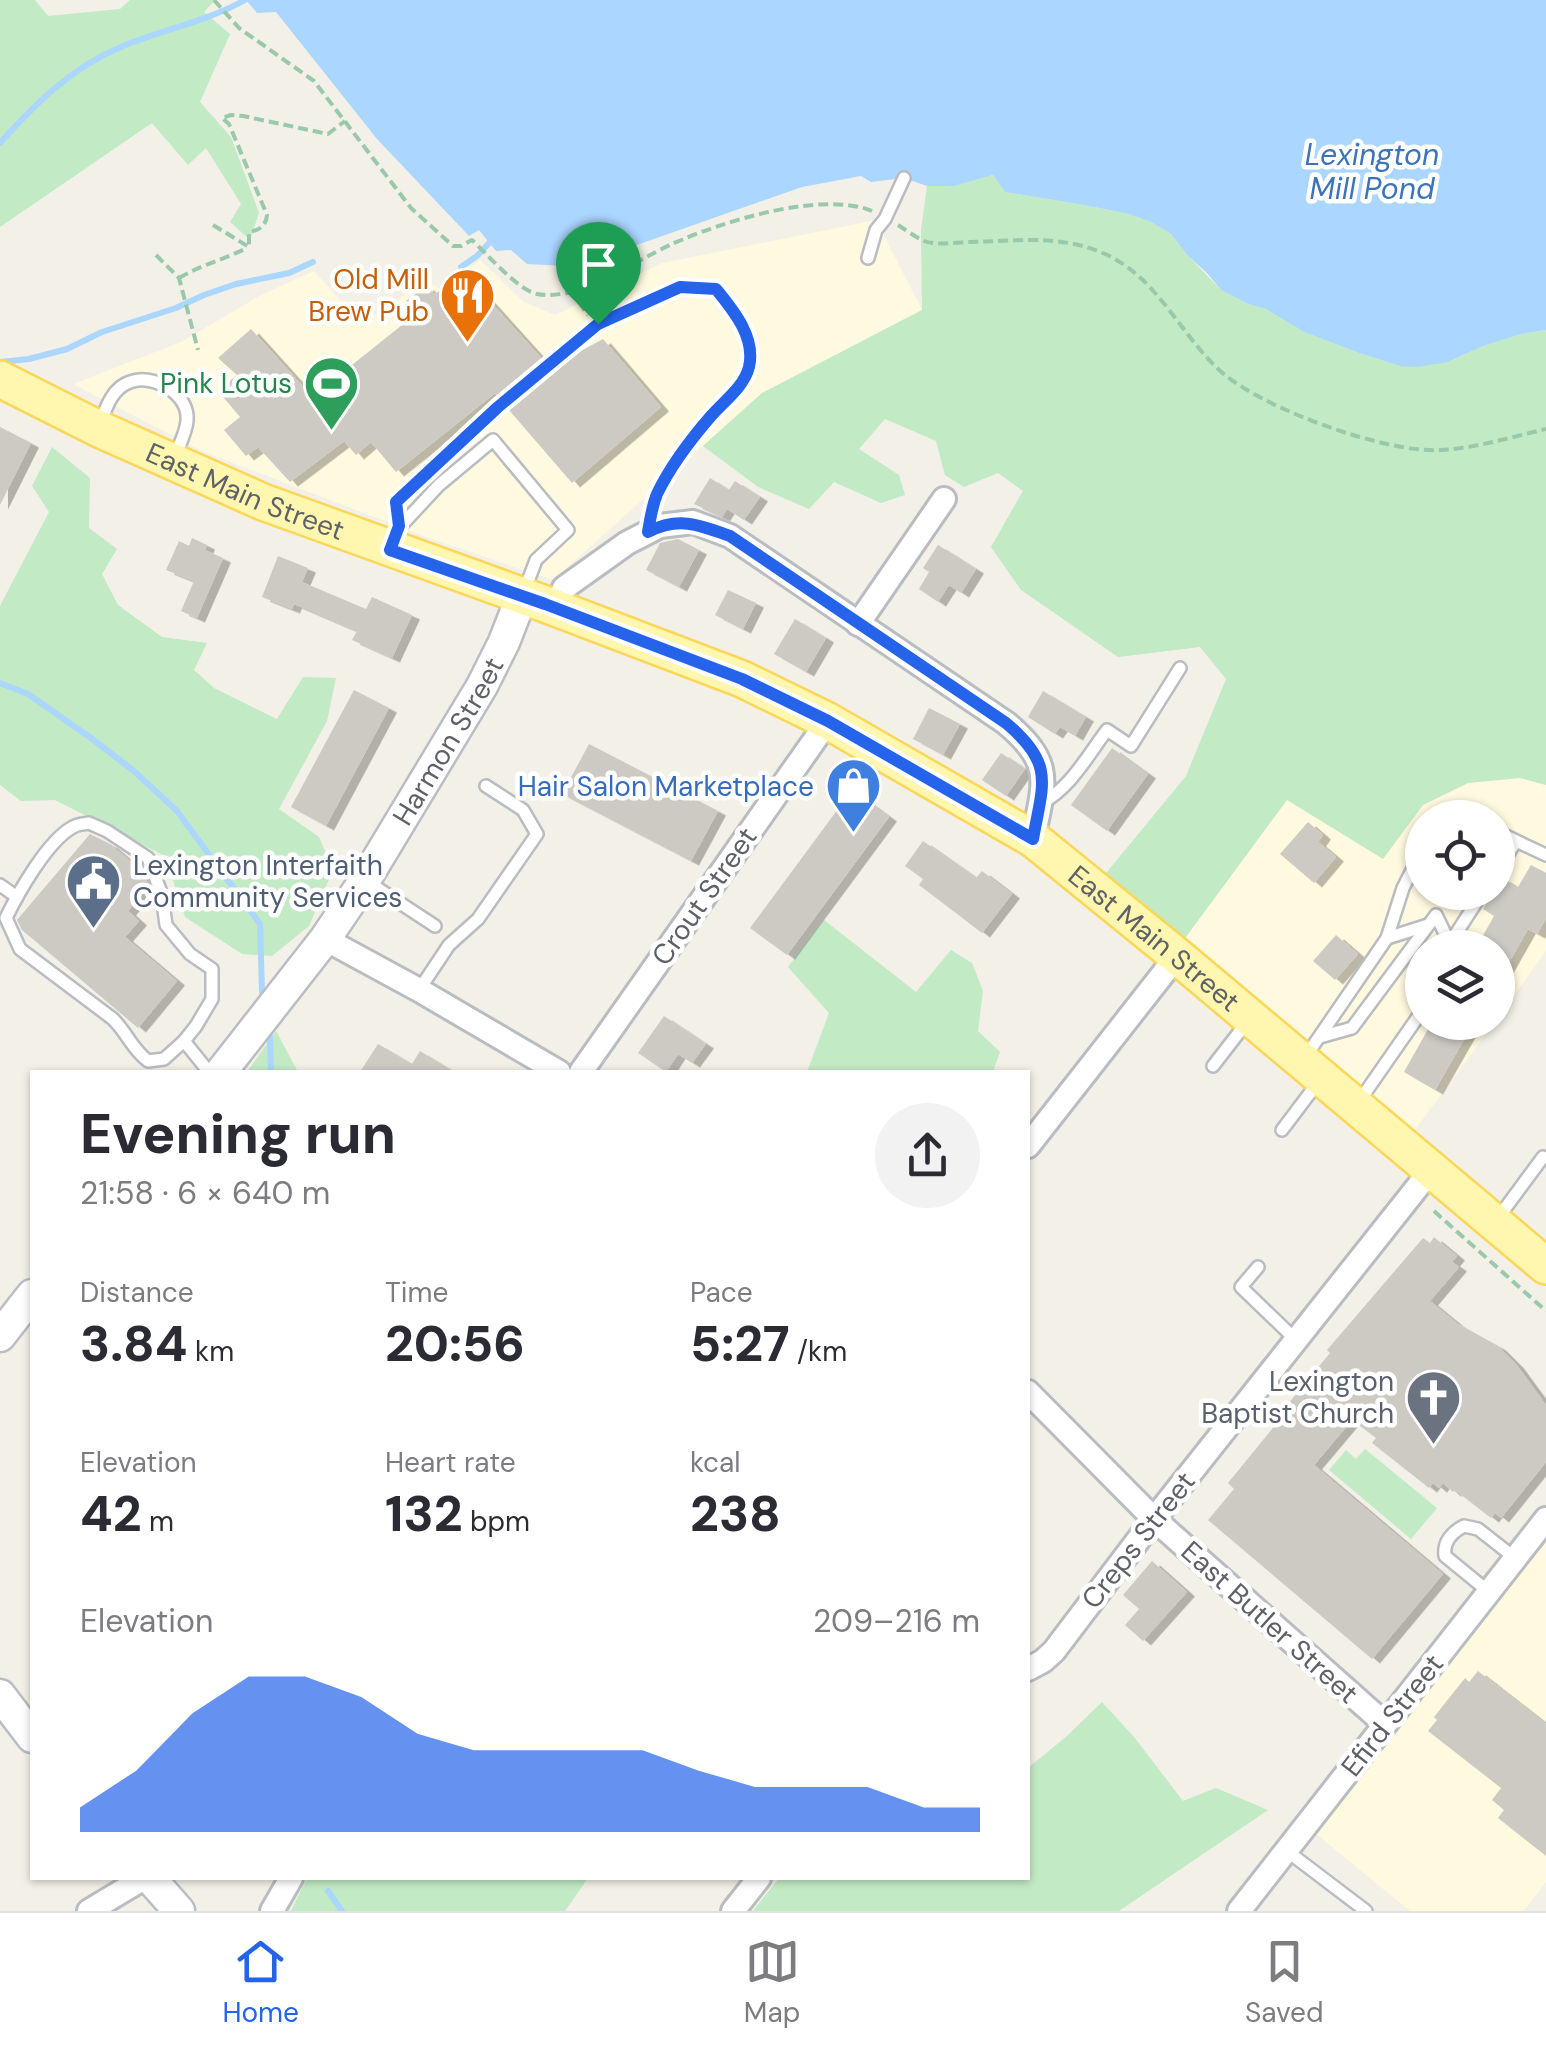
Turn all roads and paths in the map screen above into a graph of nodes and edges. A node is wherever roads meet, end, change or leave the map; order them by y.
1 (214, 0) edge
2 (345, 121) junction
3 (904, 178) dead end
4 (885, 219) junction
5 (213, 225) dead end
6 (249, 247) junction
7 (156, 254) dead end
8 (868, 258) dead end
9 (179, 278) junction
10 (570, 290) junction
11 (598, 324) junction
12 (198, 350) dead end
13 (1, 381) edge
14 (99, 429) junction
15 (1546, 430) edge
16 (172, 463) junction
17 (944, 498) dead end
18 (648, 532) junction
19 (395, 538) junction
20 (522, 596) junction
21 (556, 609) junction
22 (858, 624) junction
23 (1180, 668) dead end
24 (828, 721) junction
25 (486, 786) dead end
26 (1040, 804) junction
27 (1033, 839) junction
28 (1516, 841) edge
29 (1546, 855) edge
30 (365, 880) junction
31 (1405, 884) edge
32 (0, 885) edge
33 (17, 897) junction
34 (1432, 920) junction
35 (436, 926) dead end
36 (1440, 930) edge
37 (1386, 938) junction
38 (325, 939) junction
39 (1176, 956) junction
40 (420, 990) junction
41 (1250, 1018) junction
42 (1405, 1036) edge
43 (184, 1041) junction
44 (1315, 1059) junction
45 (1213, 1066) dead end
46 (221, 1070) edge
47 (223, 1070) edge
48 (556, 1070) edge
49 (582, 1070) edge
50 (1356, 1107) junction
51 (1282, 1130) dead end
52 (1030, 1143) edge
53 (1545, 1157) edge
54 (1429, 1187) junction
55 (1494, 1223) junction
56 (1546, 1266) edge
57 (1258, 1267) dead end
58 (30, 1298) edge
59 (1546, 1312) edge
60 (3, 1325) edge
61 (1296, 1340) junction
62 (1030, 1394) edge
63 (1546, 1518) edge
64 (1154, 1519) junction
65 (1515, 1558) junction
66 (1489, 1592) junction
67 (1030, 1668) edge
68 (0, 1695) edge
69 (1385, 1724) junction
70 (30, 1734) edge
71 (1287, 1850) junction
72 (143, 1880) edge
73 (149, 1880) edge
74 (290, 1880) edge
75 (757, 1880) edge
76 (89, 1911) edge
77 (179, 1911) edge
78 (272, 1911) edge
79 (733, 1911) edge
80 (1239, 1911) edge
81 (1366, 1911) edge

1 - 2 path
2 - 6 path
2 - 10 path
3 - 4 lane
4 - 8 lane
4 - 10 path
4 - 15 path
5 - 6 path
6 - 9 path
7 - 9 path
9 - 12 path
10 - 11 path
11 - 18 lane
11 - 19 lane
13 - 14 main road, East Main Street
14 - 16 main road, East Main Street
14 - 16 lane
16 - 19 main road, East Main Street
17 - 22 street
18 - 21 street
18 - 22 street
19 - 20 main road, East Main Street
19 - 20 lane
20 - 21 main road, East Main Street
20 - 30 street, Harmon Street
21 - 24 main road, East Main Street
22 - 26 street
23 - 26 lane
24 - 27 main road, East Main Street
24 - 49 street, Crout Street
25 - 40 lane
26 - 27 street
27 - 39 main road, East Main Street
28 - 29 lane
30 - 35 lane
30 - 38 street, Harmon Street
31 - 37 lane
32 - 33 lane
33 - 43 lane
33 - 43 lane
34 - 36 lane
34 - 37 lane
34 - 44 lane
37 - 44 lane
38 - 40 street
38 - 47 street, Harmon Street
39 - 41 main road, East Main Street
39 - 52 street
40 - 48 street
41 - 44 main road, East Main Street
41 - 45 lane
42 - 50 lane
43 - 46 lane
44 - 50 main road, East Main Street
44 - 51 lane
50 - 54 main road, East Main Street
53 - 55 lane
54 - 55 main road, East Main Street
54 - 59 path
54 - 61 street, Creps Street
55 - 56 main road, East Main Street
57 - 61 lane
58 - 60 street
61 - 64 street, Creps Street
62 - 64 street, East Butler Street
63 - 65 street, Efird Street
64 - 67 street, Creps Street
64 - 69 street, East Butler Street
65 - 66 street, Efird Street
65 - 66 lane
66 - 69 street, Efird Street
68 - 70 street
69 - 71 street, Efird Street
71 - 80 street, Efird Street
71 - 81 lane
72 - 76 street
73 - 77 street
74 - 78 street
75 - 79 street

